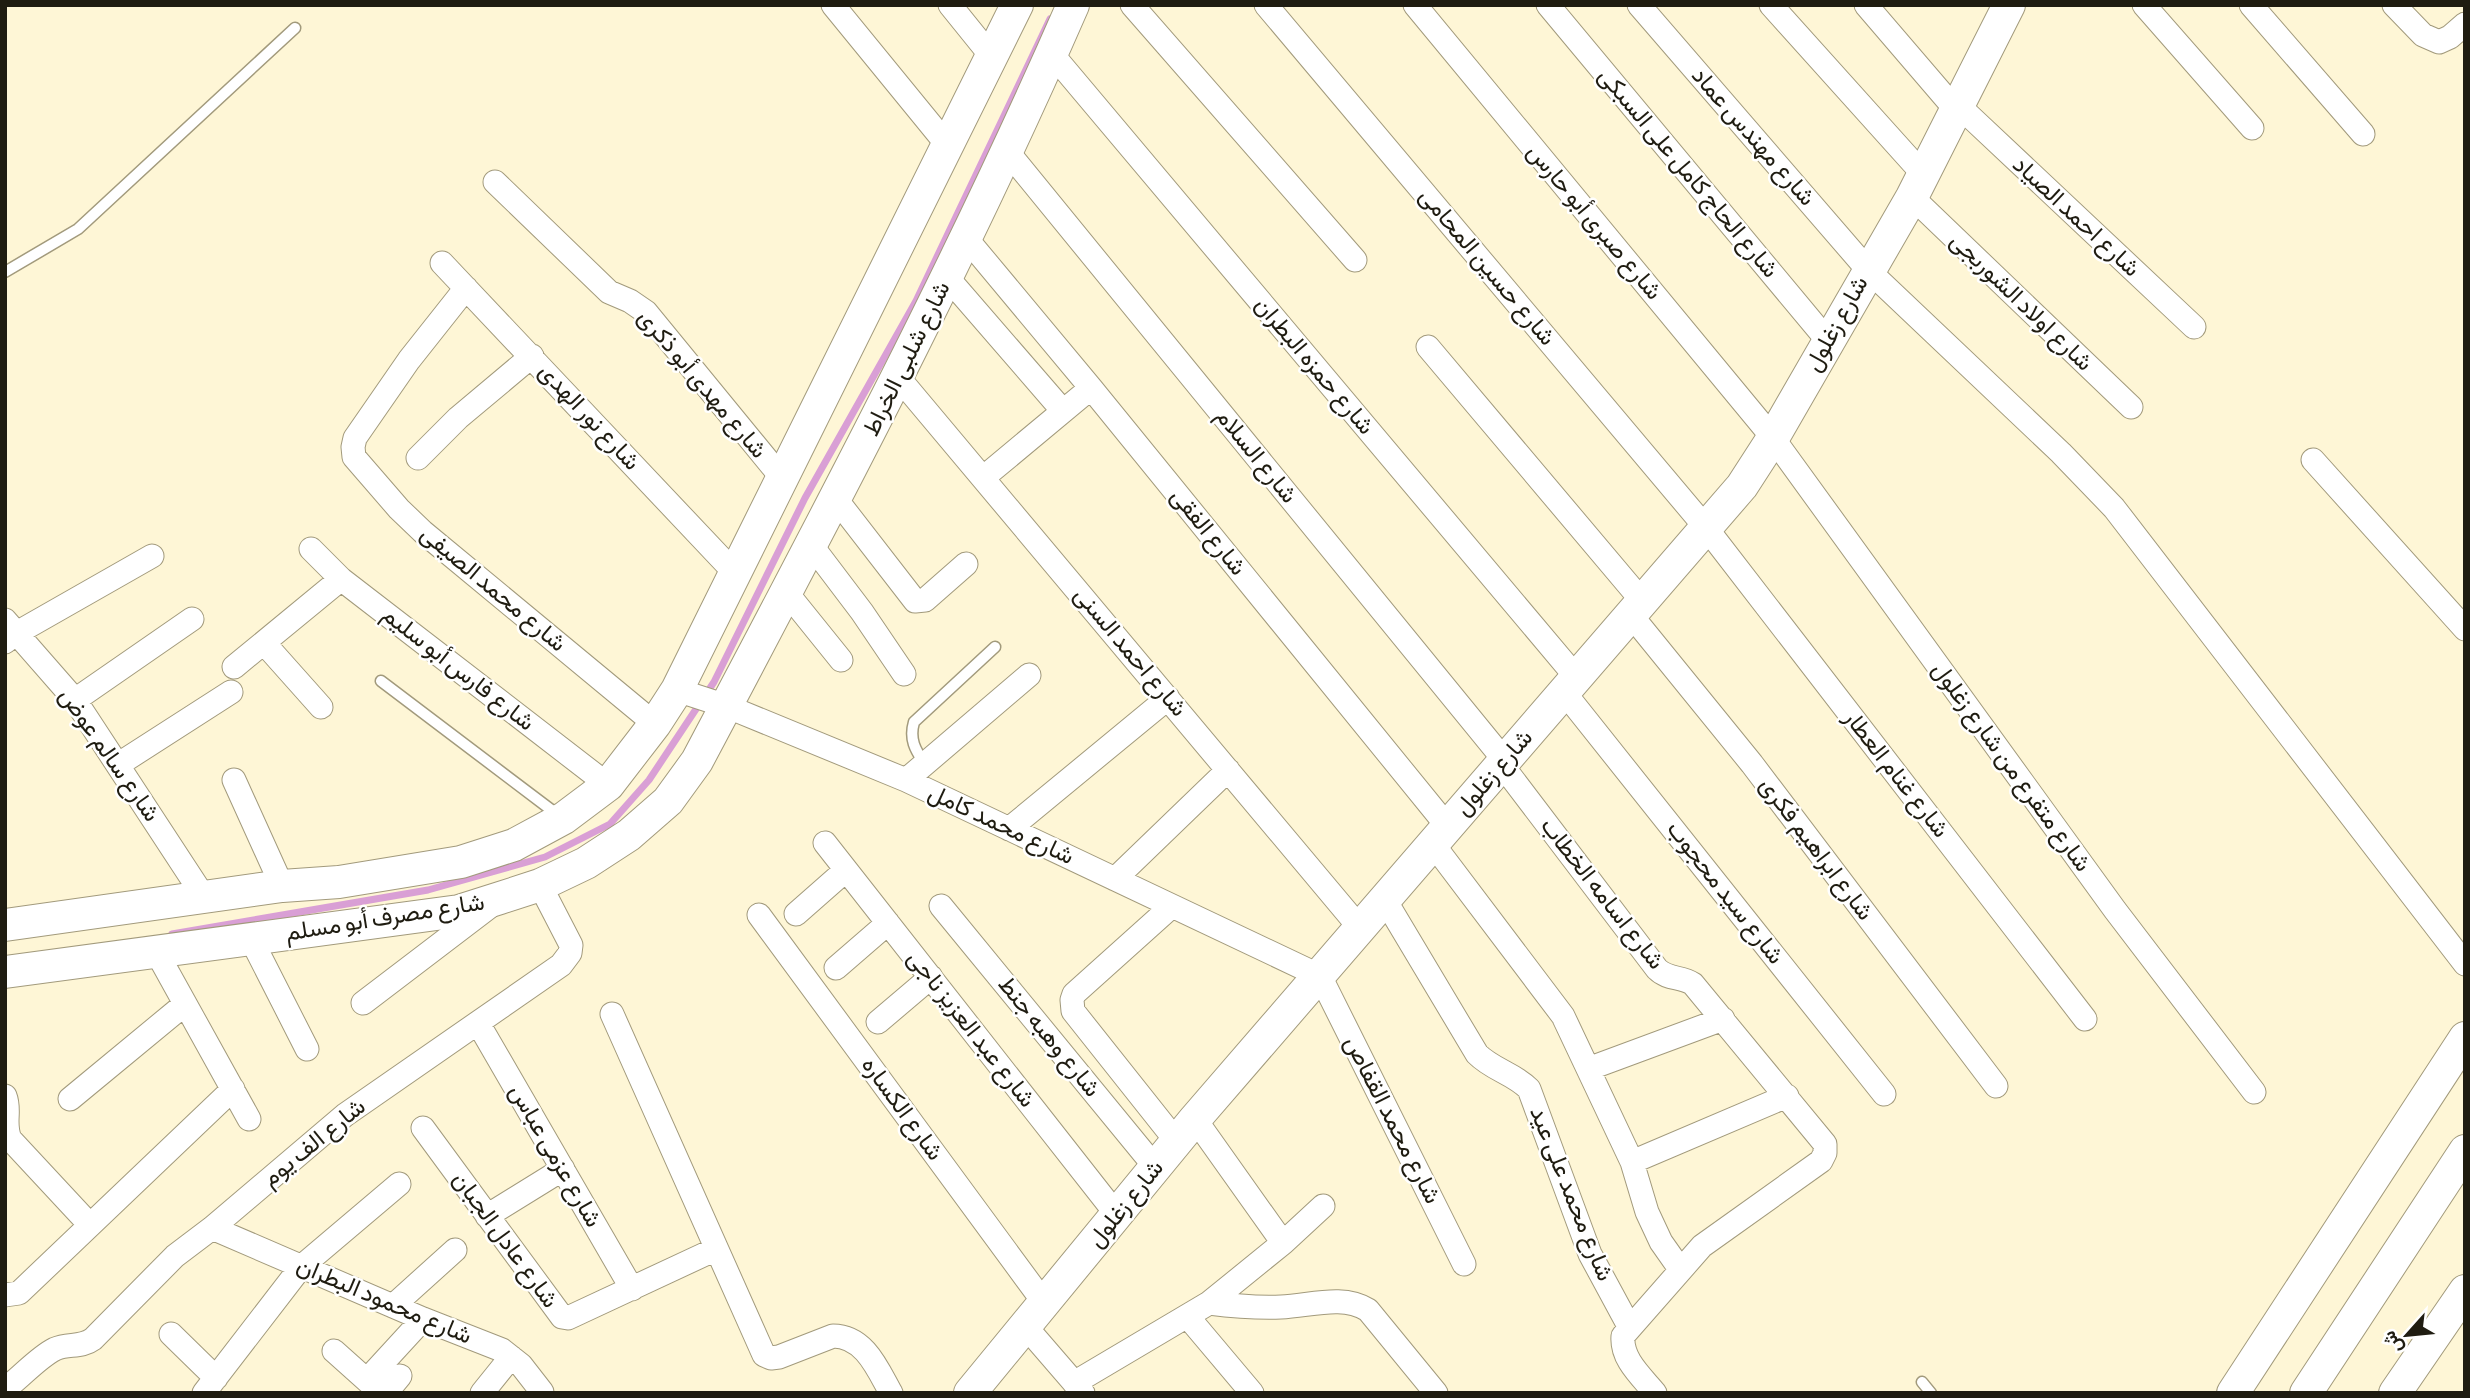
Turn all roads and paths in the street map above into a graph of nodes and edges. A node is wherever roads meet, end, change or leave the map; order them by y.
1 (833, 5) edge
2 (950, 5) edge
3 (1017, 5) edge
4 (1073, 5) edge
5 (1132, 5) edge
6 (1266, 5) edge
7 (1415, 5) edge
8 (1548, 5) edge
9 (1639, 5) edge
10 (1771, 5) edge
11 (1866, 5) edge
12 (2144, 5) edge
13 (2251, 5) edge
14 (2394, 5) edge
15 (2007, 6) edge
16 (2465, 24) edge
17 (295, 28) dead end
18 (1052, 54) junction
19 (992, 57) junction
20 (1957, 108) junction
21 (2252, 128) dead end
22 (2363, 134) dead end
23 (949, 146) junction
24 (1007, 151) junction
25 (495, 182) dead end
26 (1917, 186) junction
27 (966, 238) junction
28 (1355, 260) dead end
29 (442, 263) dead end
30 (7, 268) edge
31 (1868, 270) junction
32 (947, 277) junction
33 (466, 288) junction
34 (2194, 327) dead end
35 (1828, 341) junction
36 (1428, 347) dead end
37 (532, 356) junction
38 (898, 377) junction
39 (1091, 388) junction
40 (2131, 407) dead end
41 (1063, 411) junction
42 (1773, 438) junction
43 (418, 458) dead end
44 (2314, 460) dead end
45 (984, 477) junction
46 (782, 478) junction
47 (836, 499) junction
48 (1707, 529) junction
49 (812, 546) junction
50 (312, 549) dead end
51 (152, 556) dead end
52 (966, 564) dead end
53 (735, 573) junction
54 (341, 579) junction
55 (787, 593) junction
56 (1637, 609) junction
57 (192, 619) dead end
58 (2465, 629) edge
59 (8, 632) edge
60 (264, 643) junction
61 (995, 647) dead end
62 (841, 660) dead end
63 (234, 667) dead end
64 (904, 674) dead end
65 (1029, 675) dead end
66 (381, 681) dead end
67 (1571, 685) junction
68 (231, 692) dead end
69 (682, 692) junction
70 (1168, 698) junction
71 (75, 700) junction
72 (720, 704) junction
73 (321, 707) dead end
74 (655, 724) junction
75 (1503, 763) junction
76 (119, 764) junction
77 (925, 764) junction
78 (1228, 770) junction
79 (234, 780) dead end
80 (906, 780) junction
81 (608, 785) junction
82 (564, 818) junction
83 (1009, 829) junction
84 (1441, 836) junction
85 (825, 843) dead end
86 (846, 870) junction
87 (1115, 879) junction
88 (540, 885) junction
89 (282, 886) junction
90 (204, 897) junction
91 (500, 898) junction
92 (1385, 900) junction
93 (941, 906) dead end
94 (1172, 906) junction
95 (342, 907) junction
96 (796, 914) dead end
97 (760, 915) dead end
98 (888, 923) junction
99 (5, 925) edge
100 (1360, 929) junction
101 (251, 939) junction
102 (157, 953) junction
103 (2465, 964) edge
104 (836, 968) dead end
105 (5, 972) edge
106 (1320, 975) junction
107 (930, 977) junction
108 (185, 1003) junction
109 (363, 1003) dead end
110 (612, 1014) dead end
111 (1723, 1019) junction
112 (2085, 1019) dead end
113 (878, 1022) dead end
114 (478, 1023) junction
115 (2465, 1038) edge
116 (307, 1049) dead end
117 (1588, 1069) junction
118 (1996, 1086) dead end
119 (233, 1089) junction
120 (2254, 1092) dead end
121 (1884, 1094) dead end
122 (5, 1096) edge
123 (1787, 1096) junction
124 (70, 1100) dead end
125 (249, 1119) dead end
126 (423, 1128) dead end
127 (1186, 1130) junction
128 (2465, 1151) edge
129 (1632, 1162) junction
130 (1156, 1168) junction
131 (563, 1169) junction
132 (399, 1184) dead end
133 (1323, 1206) dead end
134 (1117, 1215) junction
135 (486, 1216) junction
136 (90, 1225) junction
137 (212, 1228) junction
138 (1283, 1243) junction
139 (716, 1249) junction
140 (455, 1250) dead end
141 (1464, 1264) dead end
142 (301, 1267) junction
143 (1680, 1269) junction
144 (632, 1289) junction
145 (2465, 1291) edge
146 (5, 1294) edge
147 (1209, 1303) junction
148 (393, 1306) junction
149 (1035, 1315) junction
150 (1188, 1317) junction
151 (423, 1319) junction
152 (1630, 1328) junction
153 (171, 1334) dead end
154 (334, 1351) dead end
155 (511, 1357) junction
156 (1922, 1382) dead end
157 (210, 1385) edge
158 (383, 1385) edge
159 (11, 1386) edge
160 (1078, 1388) edge
161 (2398, 1391) edge
162 (542, 1392) edge
163 (482, 1393) edge
164 (891, 1393) edge
165 (970, 1393) edge
166 (1252, 1393) edge
167 (1436, 1393) edge
168 (1655, 1393) edge
169 (1931, 1393) edge
170 (2233, 1393) edge
171 (2306, 1393) edge

1 - 23 street
2 - 19 street
3 - 19 street
4 - 18 street, شارع شلبى الخراط
5 - 28 street
6 - 48 street, شارع حسين المحامى
7 - 42 street, شارع صبرى أبو حارس
8 - 35 street, شارع الحاج كامل على السبكى
9 - 31 street, شارع مهندس عماد
10 - 26 street, شارع اولاد الشوربجى
11 - 20 street
12 - 21 street
13 - 22 street
14 - 16 street
15 - 20 street, شارع زغلول
17 - 30 lane
18 - 24 street, شارع شلبى الخراط
18 - 67 street, شارع حمزه البطران
19 - 23 street
20 - 26 street, شارع زغلول
20 - 34 street, شارع احمد الصياد
23 - 46 street
24 - 27 street, شارع شلبى الخراط
24 - 75 street, شارع السلام
25 - 46 street, شارع مهدى أبو ذكرى
26 - 31 street, شارع زغلول
26 - 40 street, شارع اولاد الشوربجى
27 - 32 street, شارع شلبى الخراط
27 - 39 street, شارع الفقى
29 - 33 street, شارع نور الهدى
31 - 35 street, شارع زغلول
31 - 103 street, شارع مهندس عماد
32 - 38 street, شارع شلبى الخراط
32 - 41 street
33 - 37 street, شارع نور الهدى
33 - 74 street, شارع محمد الصيفى
35 - 42 street, شارع زغلول
36 - 56 street, شارع ابراهيم فكرى
37 - 43 street
37 - 53 street, شارع نور الهدى
38 - 45 street, شارع احمد السنى
38 - 47 street, شارع شلبى الخراط
39 - 41 street
39 - 84 street, شارع الفقى
41 - 45 street
42 - 48 street, شارع زغلول
42 - 120 street, شارع متفرع من شارع زغلول
44 - 58 street
45 - 70 street, شارع احمد السنى
46 - 53 street
47 - 49 street, شارع شلبى الخراط
47 - 52 street
48 - 56 street, شارع زغلول
48 - 112 street, شارع غنام العطار
49 - 55 street, شارع شلبى الخراط
49 - 64 street
50 - 54 street, شارع فارس أبو سليم
51 - 59 street
53 - 69 street
54 - 60 street
54 - 81 street, شارع فارس أبو سليم
55 - 62 street
55 - 72 street, شارع شلبى الخراط
56 - 67 street, شارع زغلول
56 - 118 street, شارع ابراهيم فكرى
57 - 71 street
59 - 71 street, شارع سالم عوض
60 - 63 street
60 - 73 street
61 - 77 lane
65 - 77 street
66 - 82 lane
67 - 75 street, شارع زغلول
67 - 121 street, شارع سيد محجوب
68 - 76 street
69 - 72 street, شارع محمد كامل
69 - 74 street, شارع مصرف أبو مسلم
70 - 78 street, شارع احمد السنى
70 - 83 street
71 - 76 street, شارع سالم عوض
72 - 80 street, شارع محمد كامل
72 - 88 street, شارع مصرف أبو مسلم
74 - 81 street, شارع مصرف أبو مسلم
75 - 84 street, شارع زغلول
75 - 111 street, شارع اسامه الخطاب
76 - 90 street, شارع سالم عوض
77 - 80 street
78 - 87 street
78 - 100 street, شارع احمد السنى
79 - 89 street
80 - 83 street, شارع محمد كامل
81 - 82 street, شارع مصرف أبو مسلم
82 - 95 street, شارع مصرف أبو مسلم
83 - 87 street, شارع محمد كامل
84 - 92 street, شارع زغلول
84 - 117 street, شارع الفقى
85 - 86 street, شارع عبد العزيز ناجى
86 - 96 street
86 - 98 street, شارع عبد العزيز ناجى
87 - 94 street, شارع محمد كامل
88 - 91 street, شارع مصرف أبو مسلم
88 - 114 street, شارع الف يوم
89 - 90 street, شارع مصرف أبو مسلم
89 - 95 street, شارع مصرف أبو مسلم
90 - 99 street, شارع مصرف أبو مسلم
91 - 95 street, شارع مصرف أبو مسلم
91 - 109 street
92 - 100 street, شارع زغلول
92 - 152 street, شارع محمد على عيد
93 - 130 street, شارع وهبه جنط
94 - 106 street, شارع محمد كامل
94 - 127 street
95 - 101 street, شارع مصرف أبو مسلم
97 - 149 street, شارع الكساره
98 - 104 street
98 - 107 street, شارع عبد العزيز ناجى
100 - 106 street, شارع زغلول
101 - 102 street, شارع مصرف أبو مسلم
101 - 116 street
102 - 105 street, شارع مصرف أبو مسلم
102 - 108 street
106 - 127 street, شارع زغلول
106 - 141 street, شارع محمد القفاص
107 - 113 street
107 - 134 street, شارع عبد العزيز ناجى
108 - 119 street
108 - 124 street
110 - 139 street
111 - 117 street
111 - 123 street, شارع اسامه الخطاب
114 - 131 street, شارع عزمى عباس
114 - 137 street, شارع الف يوم
115 - 170 street
117 - 129 street, شارع الفقى
119 - 125 street
119 - 136 street
122 - 136 street
123 - 129 street
123 - 143 street, شارع اسامه الخطاب
126 - 135 street, شارع عادل الجبان
127 - 130 street, شارع زغلول
127 - 138 street
128 - 171 street
129 - 143 street, شارع الفقى
130 - 134 street, شارع زغلول
131 - 135 street
131 - 144 street, شارع عزمى عباس
132 - 142 street
133 - 138 street
134 - 149 street, شارع زغلول
135 - 144 street, شارع عادل الجبان
136 - 146 street
137 - 142 street, شارع محمود البطران
137 - 159 street, شارع الف يوم
138 - 147 street
139 - 144 street, شارع عادل الجبان
139 - 164 street
140 - 148 street
142 - 148 street, شارع محمود البطران
142 - 157 street
143 - 152 street
145 - 161 street
147 - 150 street
147 - 167 street
148 - 151 street, شارع محمود البطران
149 - 160 street, شارع الكساره
149 - 165 street, شارع زغلول
150 - 160 street
150 - 166 street
151 - 155 street, شارع محمود البطران
151 - 158 street
152 - 168 street
153 - 157 street
154 - 158 street
155 - 162 street, شارع محمود البطران
155 - 163 street
156 - 169 lane

